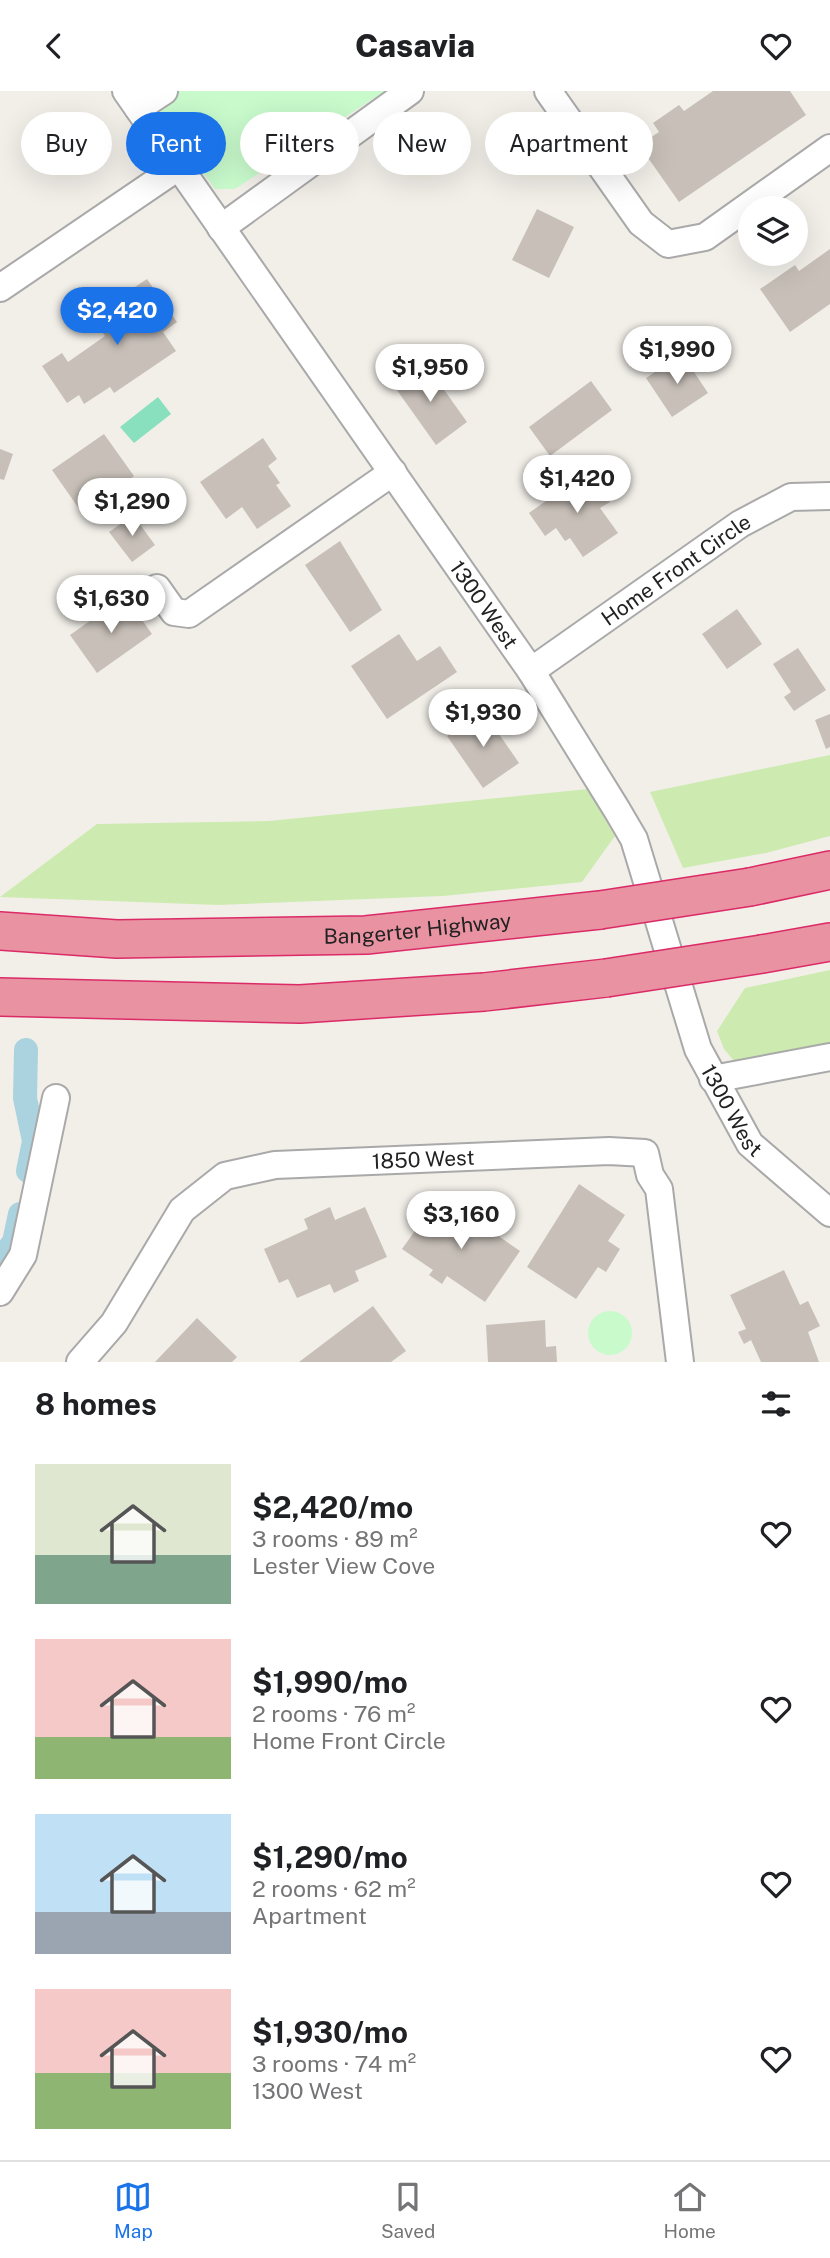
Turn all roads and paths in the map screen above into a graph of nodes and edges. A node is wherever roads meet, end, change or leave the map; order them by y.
1 (164, 91) edge
2 (410, 91) edge
3 (548, 91) edge
4 (132, 100) edge
5 (830, 148) edge
6 (166, 175) edge
7 (184, 175) edge
8 (221, 228) junction
9 (0, 288) edge
10 (393, 472) junction
11 (830, 496) edge
12 (157, 588) dead end
13 (531, 671) junction
14 (830, 870) edge
15 (0, 931) edge
16 (830, 942) edge
17 (0, 997) edge
18 (830, 1057) edge
19 (713, 1079) junction
20 (56, 1098) dead end
21 (830, 1213) edge
22 (0, 1292) edge
23 (80, 1362) edge
24 (680, 1362) edge

1 - 4 street
2 - 8 street
3 - 5 street
6 - 9 street
7 - 8 street, 1300 West
8 - 10 street, 1300 West
10 - 12 street
10 - 13 street, 1300 West
11 - 13 street, Home Front Circle
13 - 19 street, 1300 West
14 - 15 highway, Bangerter Highway, bridge
16 - 17 highway, bridge
18 - 19 street
19 - 21 street, 1300 West
20 - 22 street
23 - 24 street, 1850 West

